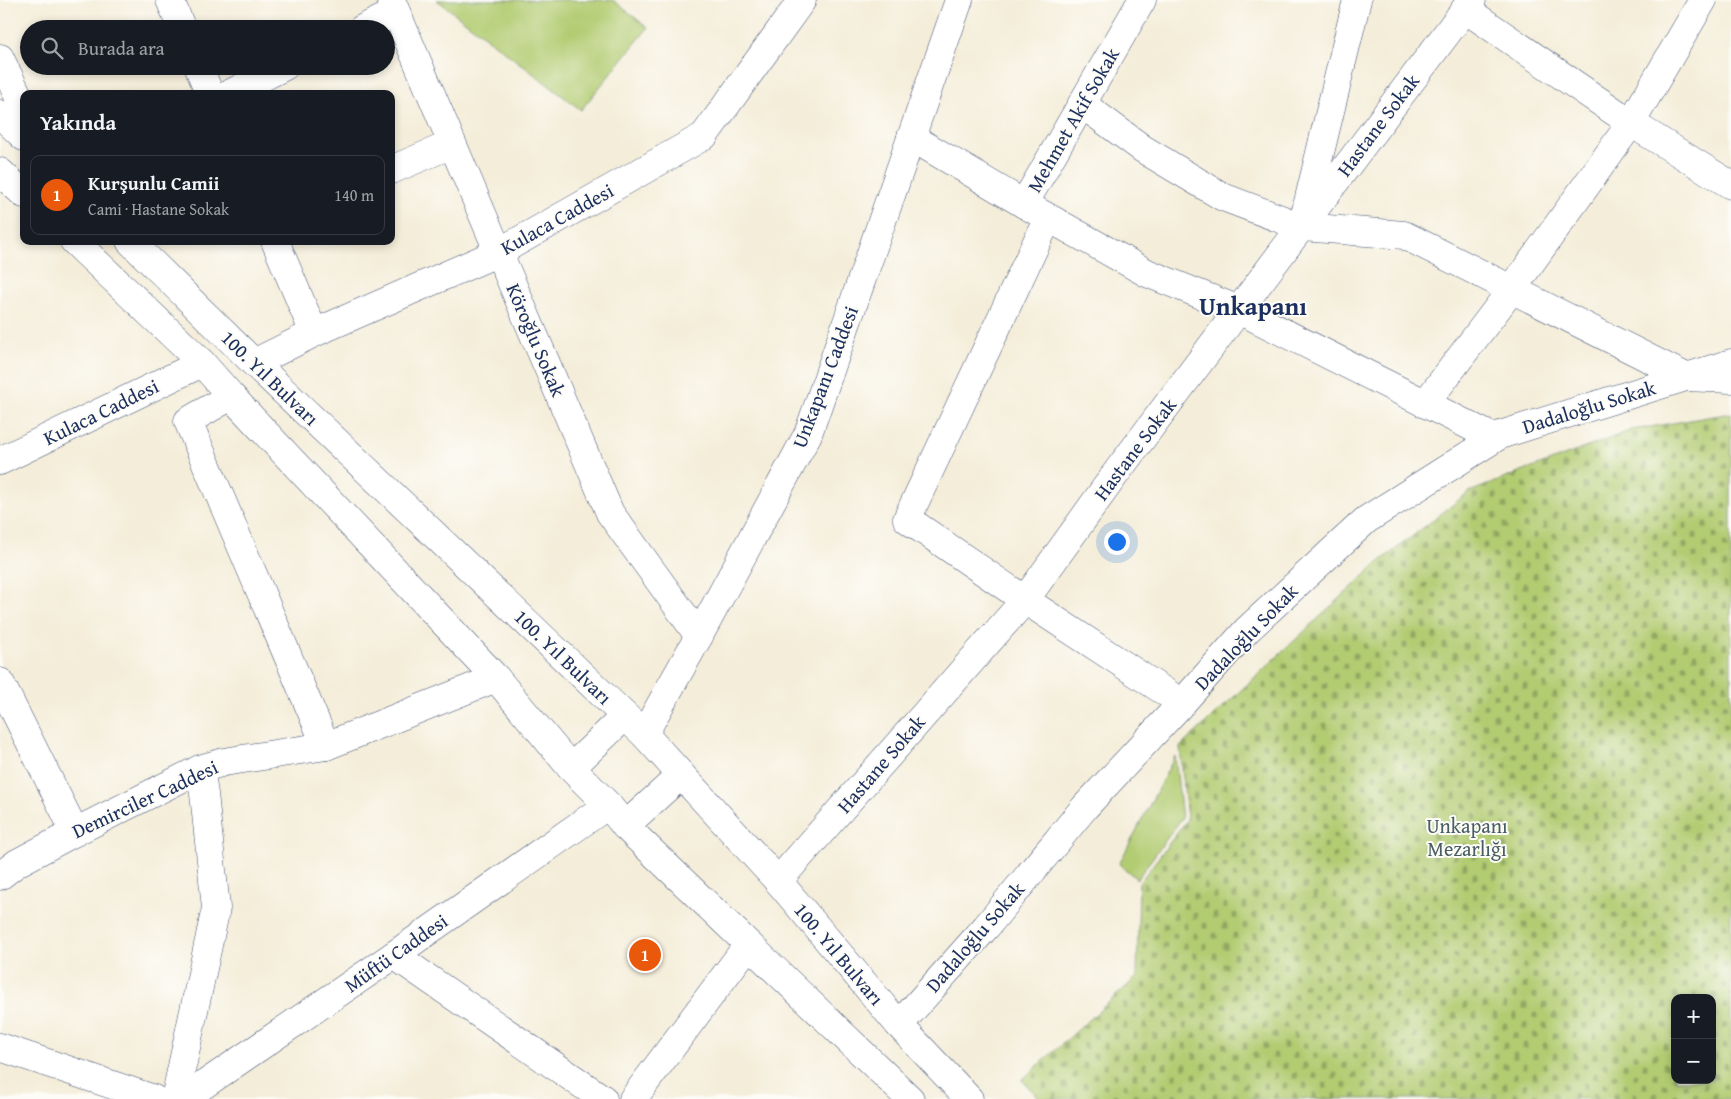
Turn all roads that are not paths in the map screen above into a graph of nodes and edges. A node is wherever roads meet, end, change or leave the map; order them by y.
1 (170, 0) edge
2 (802, 0) edge
3 (959, 0) edge
4 (1142, 0) edge
5 (1357, 0) edge
6 (1703, 0) edge
7 (1469, 4) edge
8 (394, 6) edge
9 (178, 20) edge
10 (375, 20) edge
11 (0, 58) edge
12 (202, 75) edge
13 (267, 75) edge
14 (208, 90) edge
15 (237, 90) edge
16 (20, 100) edge
17 (1082, 104) junction
18 (0, 114) edge
19 (1631, 123) junction
20 (20, 133) edge
21 (911, 137) junction
22 (452, 144) junction
23 (395, 168) edge
24 (1731, 185) edge
25 (1024, 204) junction
26 (1048, 218) junction
27 (1302, 226) junction
28 (78, 245) edge
29 (134, 245) edge
30 (276, 245) edge
31 (499, 252) junction
32 (1512, 289) junction
33 (1239, 310) junction
34 (314, 334) junction
35 (202, 363) junction
36 (254, 363) junction
37 (1731, 364) edge
38 (1686, 377) junction
39 (1731, 378) edge
40 (231, 396) junction
41 (1425, 404) junction
42 (1494, 438) junction
43 (0, 461) edge
44 (1025, 600) junction
45 (699, 636) junction
46 (496, 678) junction
47 (0, 682) edge
48 (1182, 703) junction
49 (635, 725) junction
50 (326, 746) junction
51 (571, 768) junction
52 (200, 769) junction
53 (681, 775) junction
54 (608, 805) junction
55 (625, 826) junction
56 (75, 832) junction
57 (0, 876) edge
58 (778, 881) junction
59 (748, 945) junction
60 (394, 955) junction
61 (899, 1025) junction
62 (0, 1047) edge
63 (154, 1099) edge
64 (174, 1099) edge
65 (183, 1099) edge
66 (603, 1099) edge
67 (633, 1099) edge
68 (910, 1099) edge
69 (969, 1099) edge

1 - 9 street
2 - 31 street, Kulaca Caddesi
3 - 21 street, Unkapanı Caddesi
4 - 17 street, Mehmet Akif Sokak
5 - 27 street
6 - 19 street
7 - 19 street
7 - 27 street, Hastane Sokak
8 - 10 street
8 - 22 street, Köroğlu Sokak
11 - 16 street
12 - 14 street
13 - 15 street
17 - 25 street, Mehmet Akif Sokak
17 - 27 street
18 - 20 street
19 - 24 street
19 - 32 street
21 - 25 street, Mehmet Akif Sokak
21 - 45 street, Unkapanı Caddesi
22 - 23 street
22 - 31 street, Köroğlu Sokak
25 - 26 street
26 - 33 street
26 - 44 street
27 - 32 street
27 - 33 street, Hastane Sokak
28 - 35 street, 100. Yıl Bulvarı
29 - 36 street, 100. Yıl Bulvarı
30 - 34 street
31 - 34 street, Kulaca Caddesi
31 - 45 street, Köroğlu Sokak
32 - 38 street
32 - 41 street
33 - 41 street
33 - 44 street, Hastane Sokak
34 - 36 street, Kulaca Caddesi
35 - 40 street, 100. Yıl Bulvarı
35 - 43 street, Kulaca Caddesi
36 - 49 street, 100. Yıl Bulvarı
37 - 38 street, Dadaloğlu Sokak
38 - 39 street
38 - 42 street, Dadaloğlu Sokak
40 - 46 street, 100. Yıl Bulvarı
40 - 50 street
41 - 42 street
42 - 48 street, Dadaloğlu Sokak
44 - 48 street
44 - 58 street, Hastane Sokak
45 - 49 street, Unkapanı Caddesi
46 - 50 street, Demirciler Caddesi
46 - 51 street, 100. Yıl Bulvarı
47 - 56 street
48 - 61 street, Dadaloğlu Sokak
49 - 51 street, Unkapanı Caddesi
49 - 53 street, 100. Yıl Bulvarı
50 - 52 street, Demirciler Caddesi
51 - 54 street, 100. Yıl Bulvarı
52 - 56 street, Demirciler Caddesi
52 - 64 street
53 - 55 street
53 - 58 street, 100. Yıl Bulvarı
54 - 55 street, 100. Yıl Bulvarı
54 - 60 street, Müftü Caddesi
55 - 59 street, 100. Yıl Bulvarı
56 - 57 street, Demirciler Caddesi
58 - 61 street, 100. Yıl Bulvarı
59 - 67 street
59 - 68 street, 100. Yıl Bulvarı
60 - 65 street, Müftü Caddesi
60 - 66 street
61 - 69 street, 100. Yıl Bulvarı
62 - 63 street

